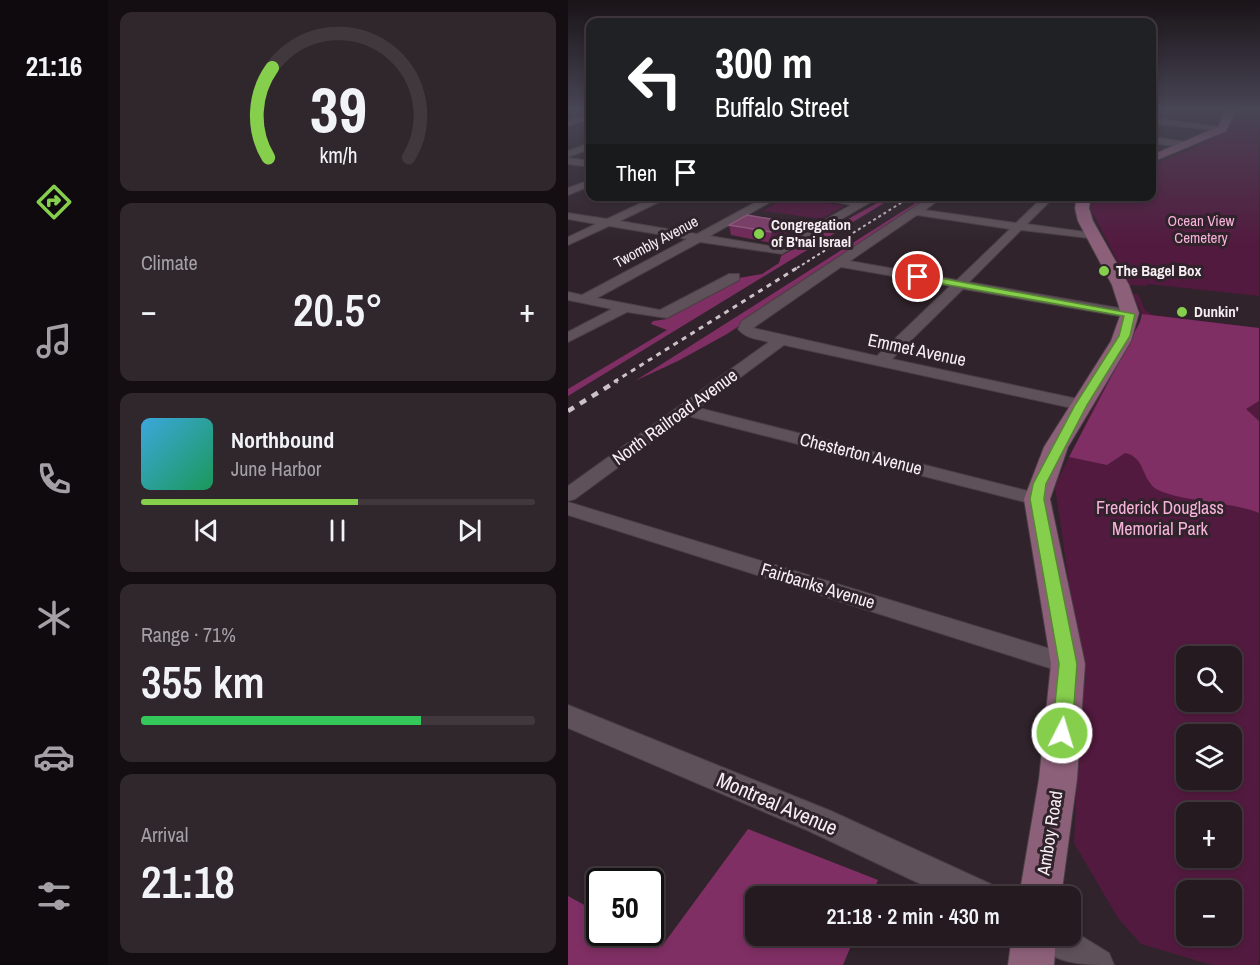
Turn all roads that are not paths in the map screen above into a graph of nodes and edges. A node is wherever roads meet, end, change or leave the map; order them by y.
1 (568, 161) edge
2 (586, 163) edge
3 (586, 185) edge
4 (568, 192) edge
5 (655, 201) edge
6 (767, 201) edge
7 (843, 201) edge
8 (867, 201) edge
9 (932, 201) edge
10 (1045, 201) edge
11 (1084, 201) edge
12 (862, 204) junction
13 (916, 212) junction
14 (568, 216) edge
15 (608, 223) junction
16 (1018, 227) junction
17 (1093, 237) junction
18 (698, 238) junction
19 (568, 241) edge
20 (839, 263) junction
21 (734, 277) dead end
22 (960, 284) junction
23 (568, 296) edge
24 (584, 299) junction
25 (624, 308) junction
26 (1130, 314) junction
27 (568, 338) edge
28 (782, 340) junction
29 (880, 362) junction
30 (1081, 405) junction
31 (686, 410) junction
32 (568, 495) edge
33 (1037, 499) junction
34 (568, 508) edge
35 (1068, 664) junction
36 (568, 716) edge
37 (959, 886) edge
38 (1042, 886) edge
39 (1033, 946) edge
40 (1067, 946) edge
41 (1031, 965) edge
42 (1097, 965) edge

1 - 2 street
3 - 4 street
5 - 15 street
6 - 18 street, Twombly Avenue
7 - 12 street
8 - 12 street
9 - 13 street
10 - 16 street
11 - 17 main road
12 - 18 street
13 - 16 street
13 - 20 street
14 - 15 street
15 - 18 street
15 - 19 street
16 - 17 street
16 - 22 street
17 - 26 main road
18 - 24 street, Twombly Avenue
20 - 22 street
20 - 28 street, Emmet Avenue
21 - 25 street
22 - 26 street
22 - 29 street
23 - 24 street
24 - 25 street
25 - 27 street
26 - 30 main road, Amboy Road
28 - 29 street, Emmet Avenue
28 - 31 street, North Railroad Avenue
29 - 30 street, Emmet Avenue
30 - 33 main road, Amboy Road
31 - 32 street, North Railroad Avenue
31 - 33 street, Chesterton Avenue
33 - 35 main road, Amboy Road
34 - 35 street, Fairbanks Avenue
35 - 38 main road, Amboy Road
36 - 37 street, Montreal Avenue
39 - 41 main road
40 - 42 street

